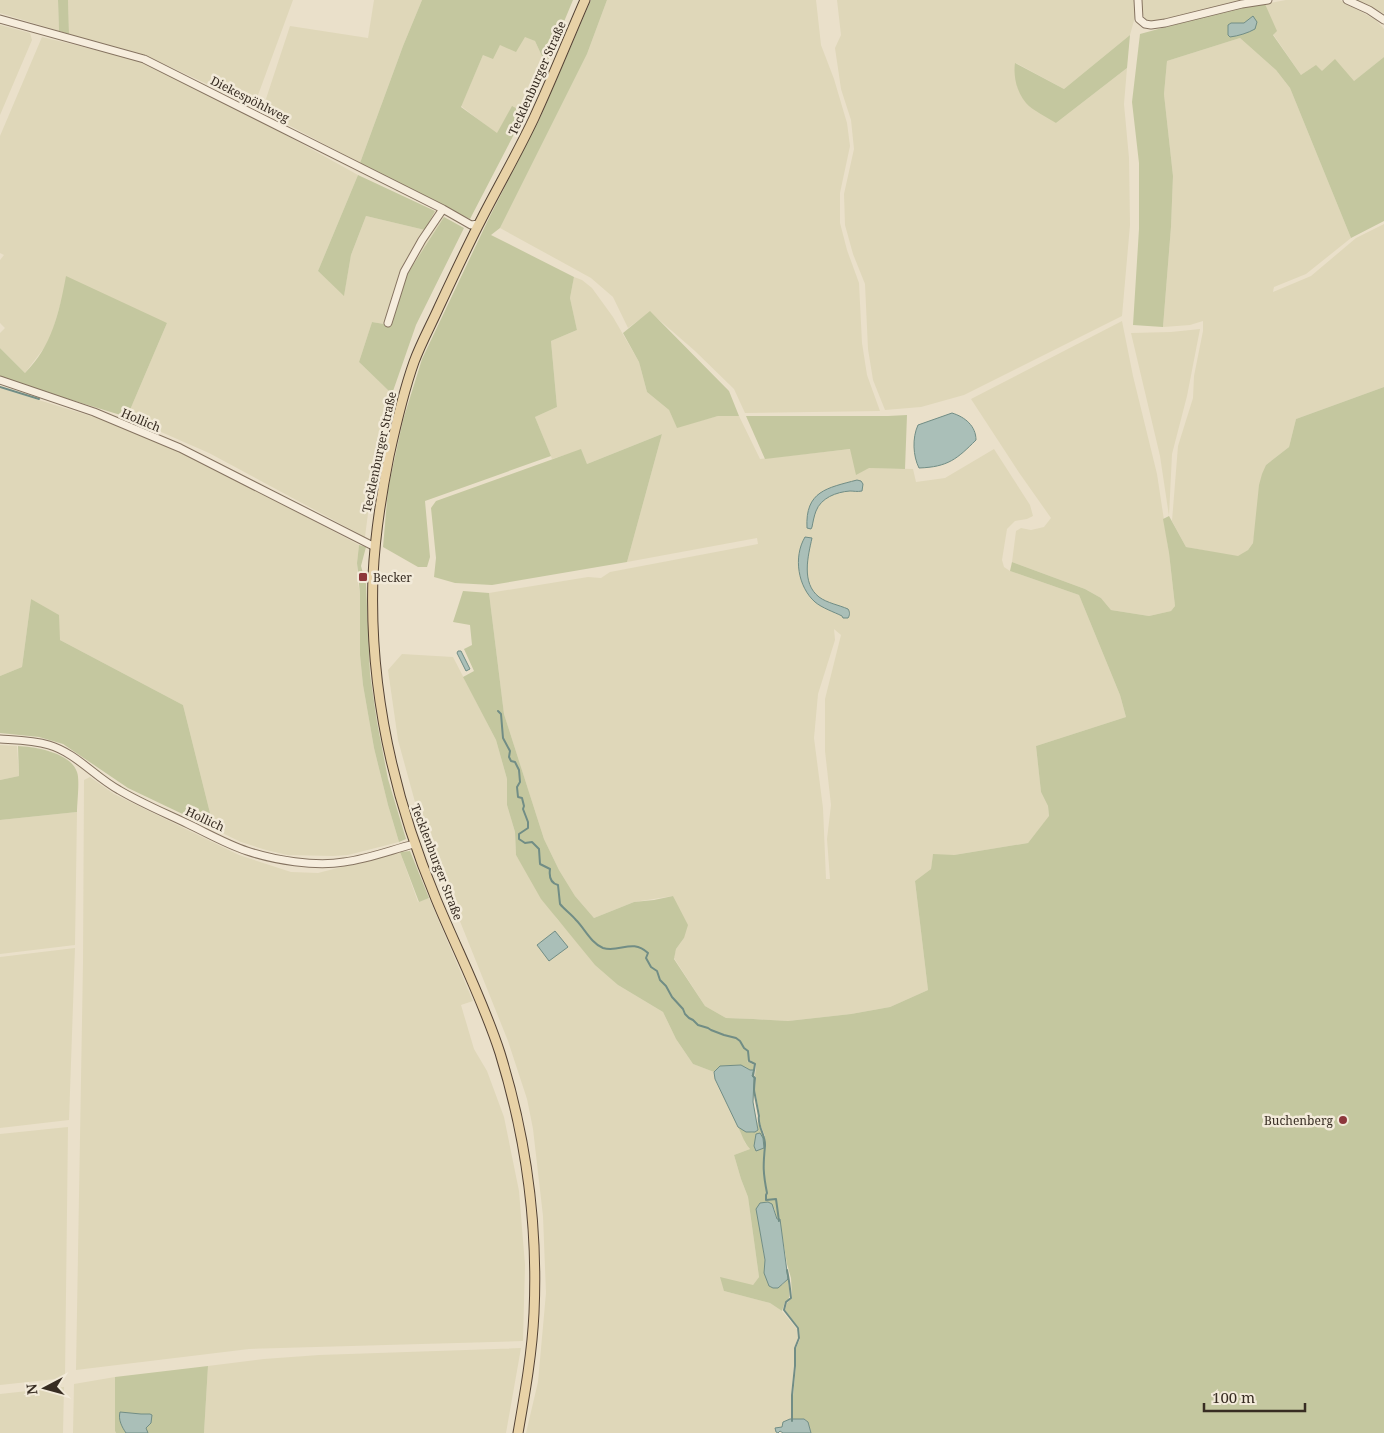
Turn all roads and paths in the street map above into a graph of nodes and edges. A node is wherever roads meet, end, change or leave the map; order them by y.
1 (585, 0) edge
2 (1138, 0) edge
3 (1268, 0) edge
4 (1347, 0) edge
5 (0, 19) edge
6 (1384, 20) edge
7 (443, 209) junction
8 (479, 224) junction
9 (388, 323) dead end
10 (0, 380) edge
11 (375, 547) junction
12 (0, 739) edge
13 (414, 844) junction
14 (518, 1433) edge

1 - 8 main road, Tecklenburger Straße
2 - 3 street
4 - 6 street
5 - 7 street, Diekespöhlweg
7 - 8 street, Diekespöhlweg
7 - 9 street
8 - 11 main road, Tecklenburger Straße
10 - 11 street, Hollich
11 - 13 main road, Tecklenburger Straße
12 - 13 street, Hollich
13 - 14 main road, Tecklenburger Straße

